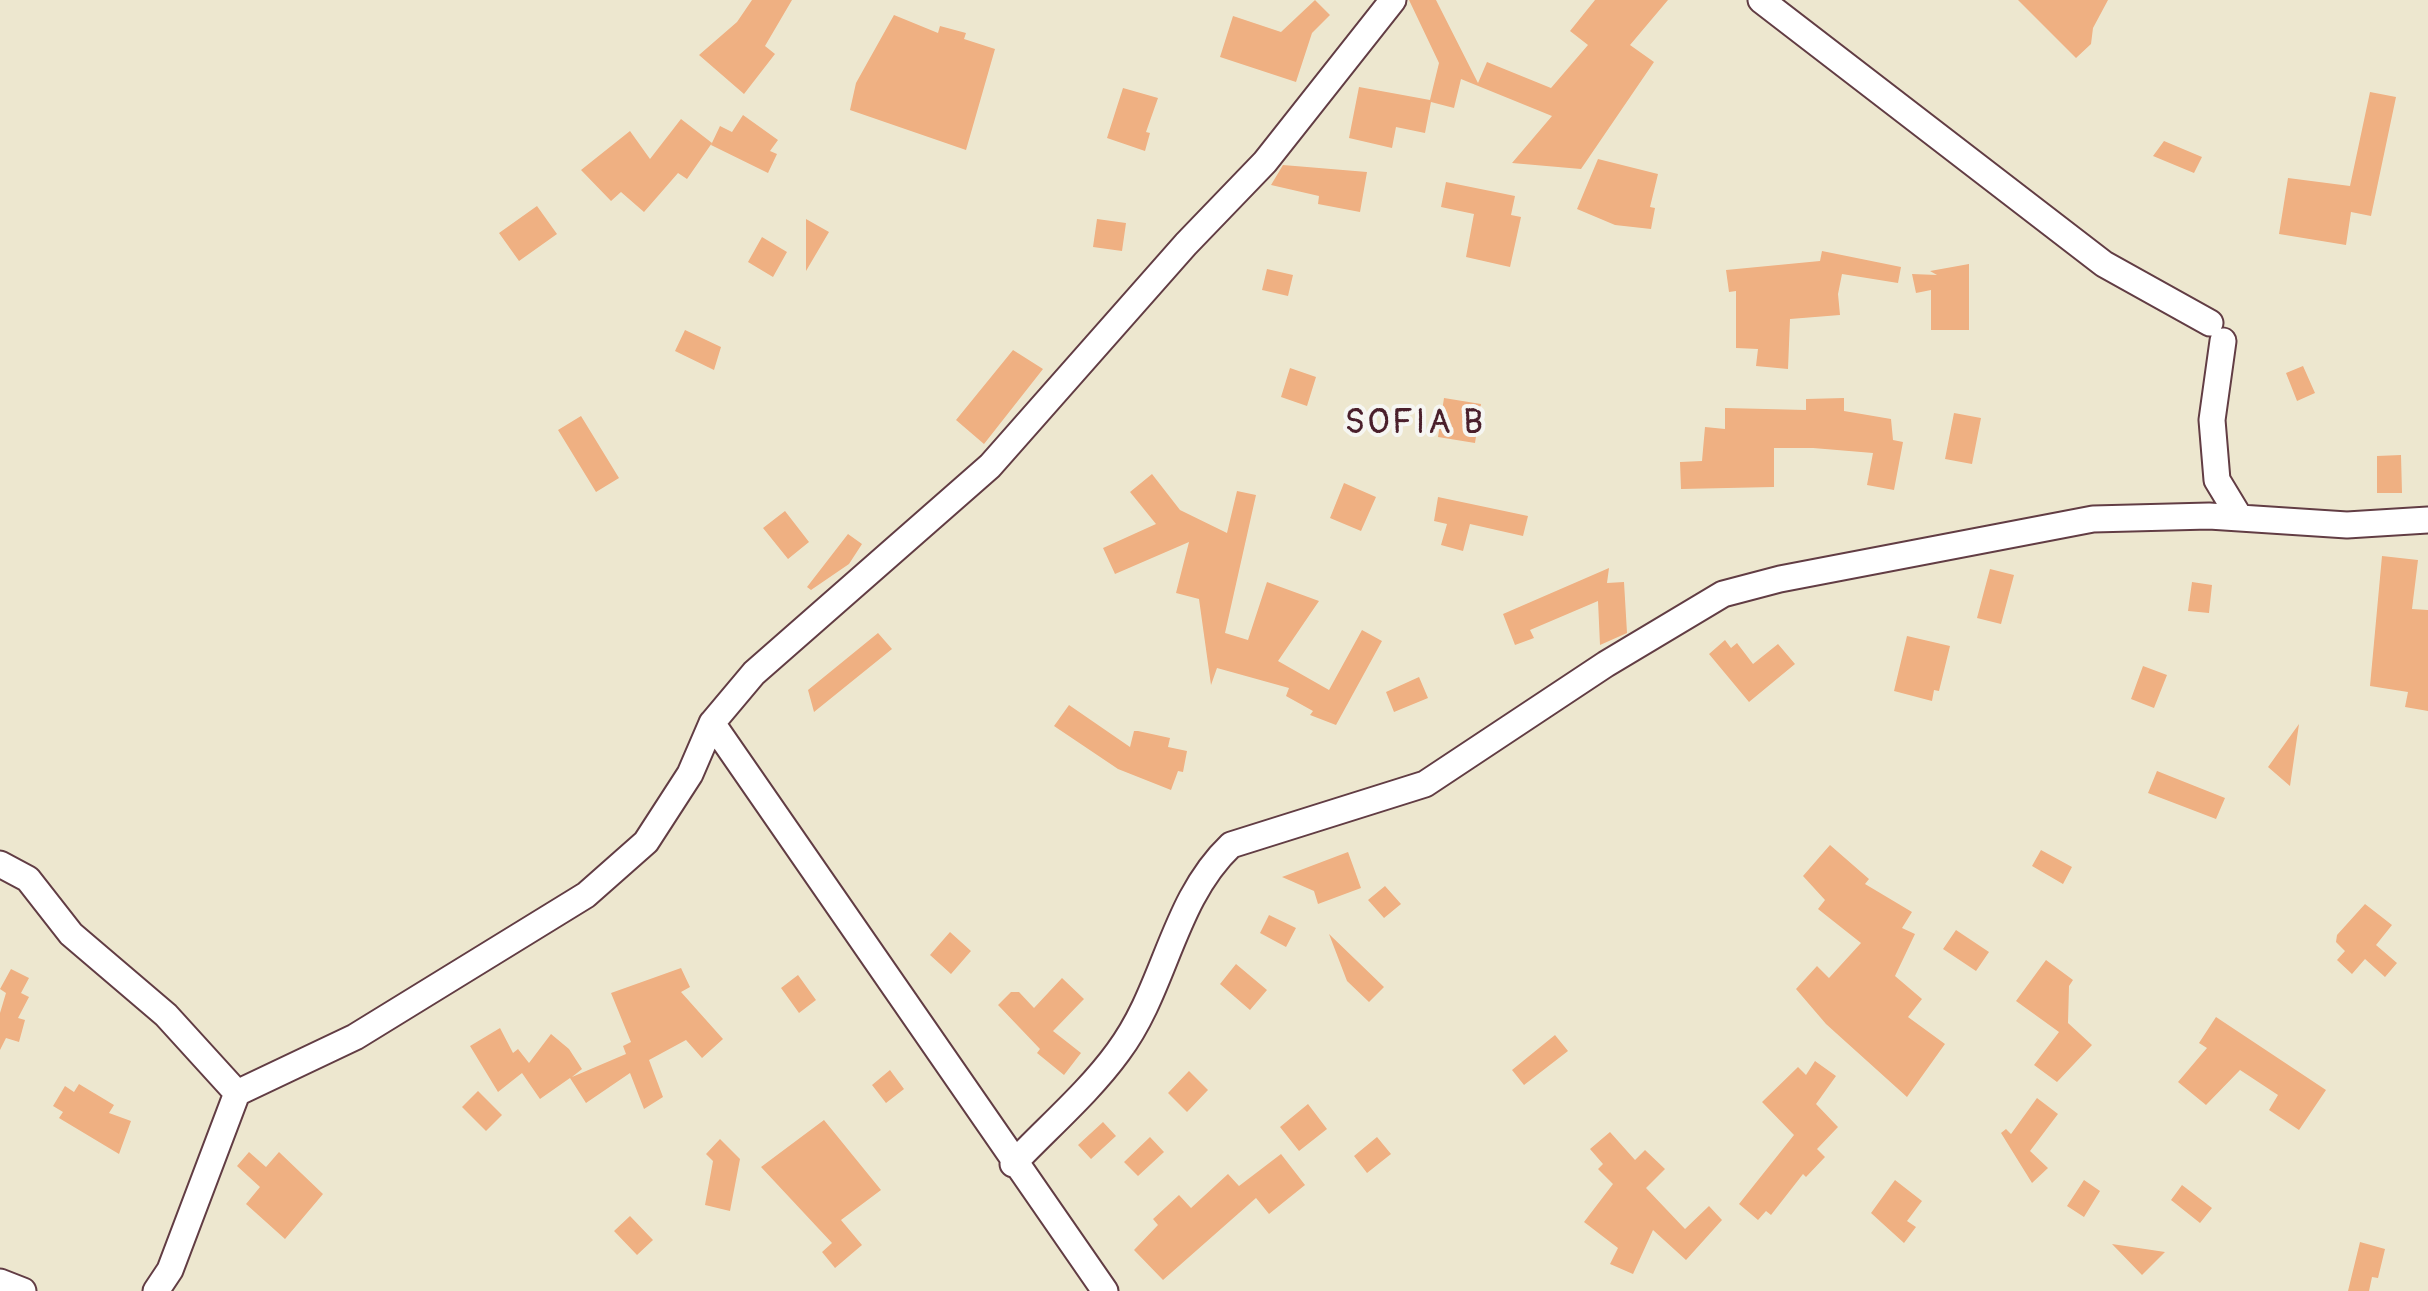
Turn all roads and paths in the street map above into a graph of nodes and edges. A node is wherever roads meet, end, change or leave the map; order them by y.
1 (1393, 0) edge
2 (1761, 0) edge
3 (2217, 480) junction
4 (2186, 517) junction
5 (2240, 518) junction
6 (2428, 520) edge
7 (712, 723) junction
8 (0, 864) edge
9 (237, 1093) junction
10 (1013, 1164) junction
11 (0, 1282) edge
12 (23, 1291) edge
13 (156, 1291) edge
14 (1105, 1291) edge

1 - 7 street
2 - 3 street
3 - 4 street
3 - 5 street
4 - 5 street
4 - 10 street
5 - 6 street
7 - 9 street
7 - 10 street
8 - 9 street
9 - 13 street
10 - 14 street
11 - 12 street

